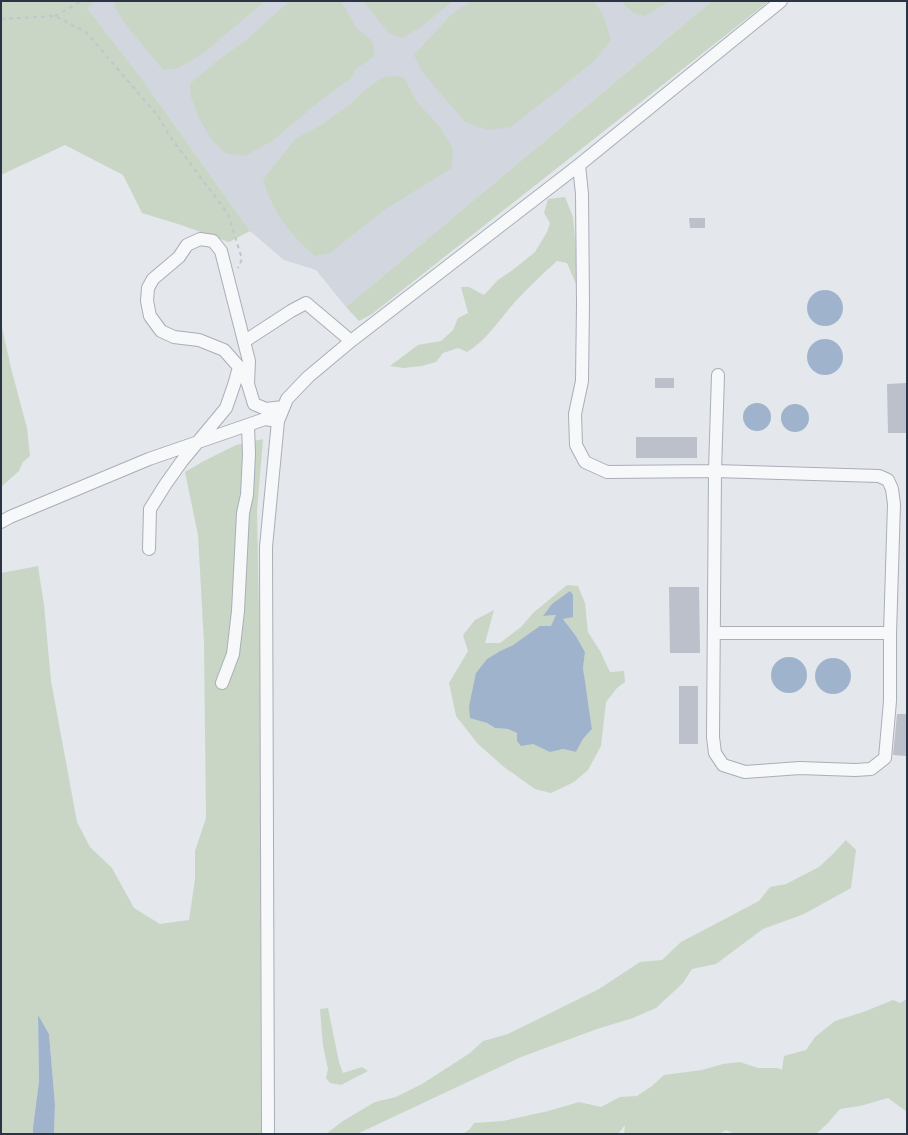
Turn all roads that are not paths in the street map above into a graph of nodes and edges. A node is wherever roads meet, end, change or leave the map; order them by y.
1 (781, 1) edge
2 (579, 165) junction
3 (244, 341) junction
4 (352, 341) junction
5 (239, 368) junction
6 (718, 375) dead end
7 (248, 384) junction
8 (283, 407) junction
9 (278, 420) junction
10 (248, 426) junction
11 (198, 443) junction
12 (715, 471) junction
13 (1, 522) edge
14 (149, 549) dead end
15 (890, 632) junction
16 (714, 633) junction
17 (222, 682) dead end
18 (268, 1134) edge

1 - 2 street
2 - 4 street
2 - 12 street
3 - 4 street
3 - 5 street
3 - 7 street
4 - 8 street
5 - 7 street
5 - 11 street
6 - 12 street
7 - 8 street
8 - 9 street
9 - 10 street
9 - 18 street
10 - 11 street
10 - 17 street
11 - 13 street
11 - 14 street
12 - 15 street
12 - 16 street
15 - 16 street
15 - 16 street

